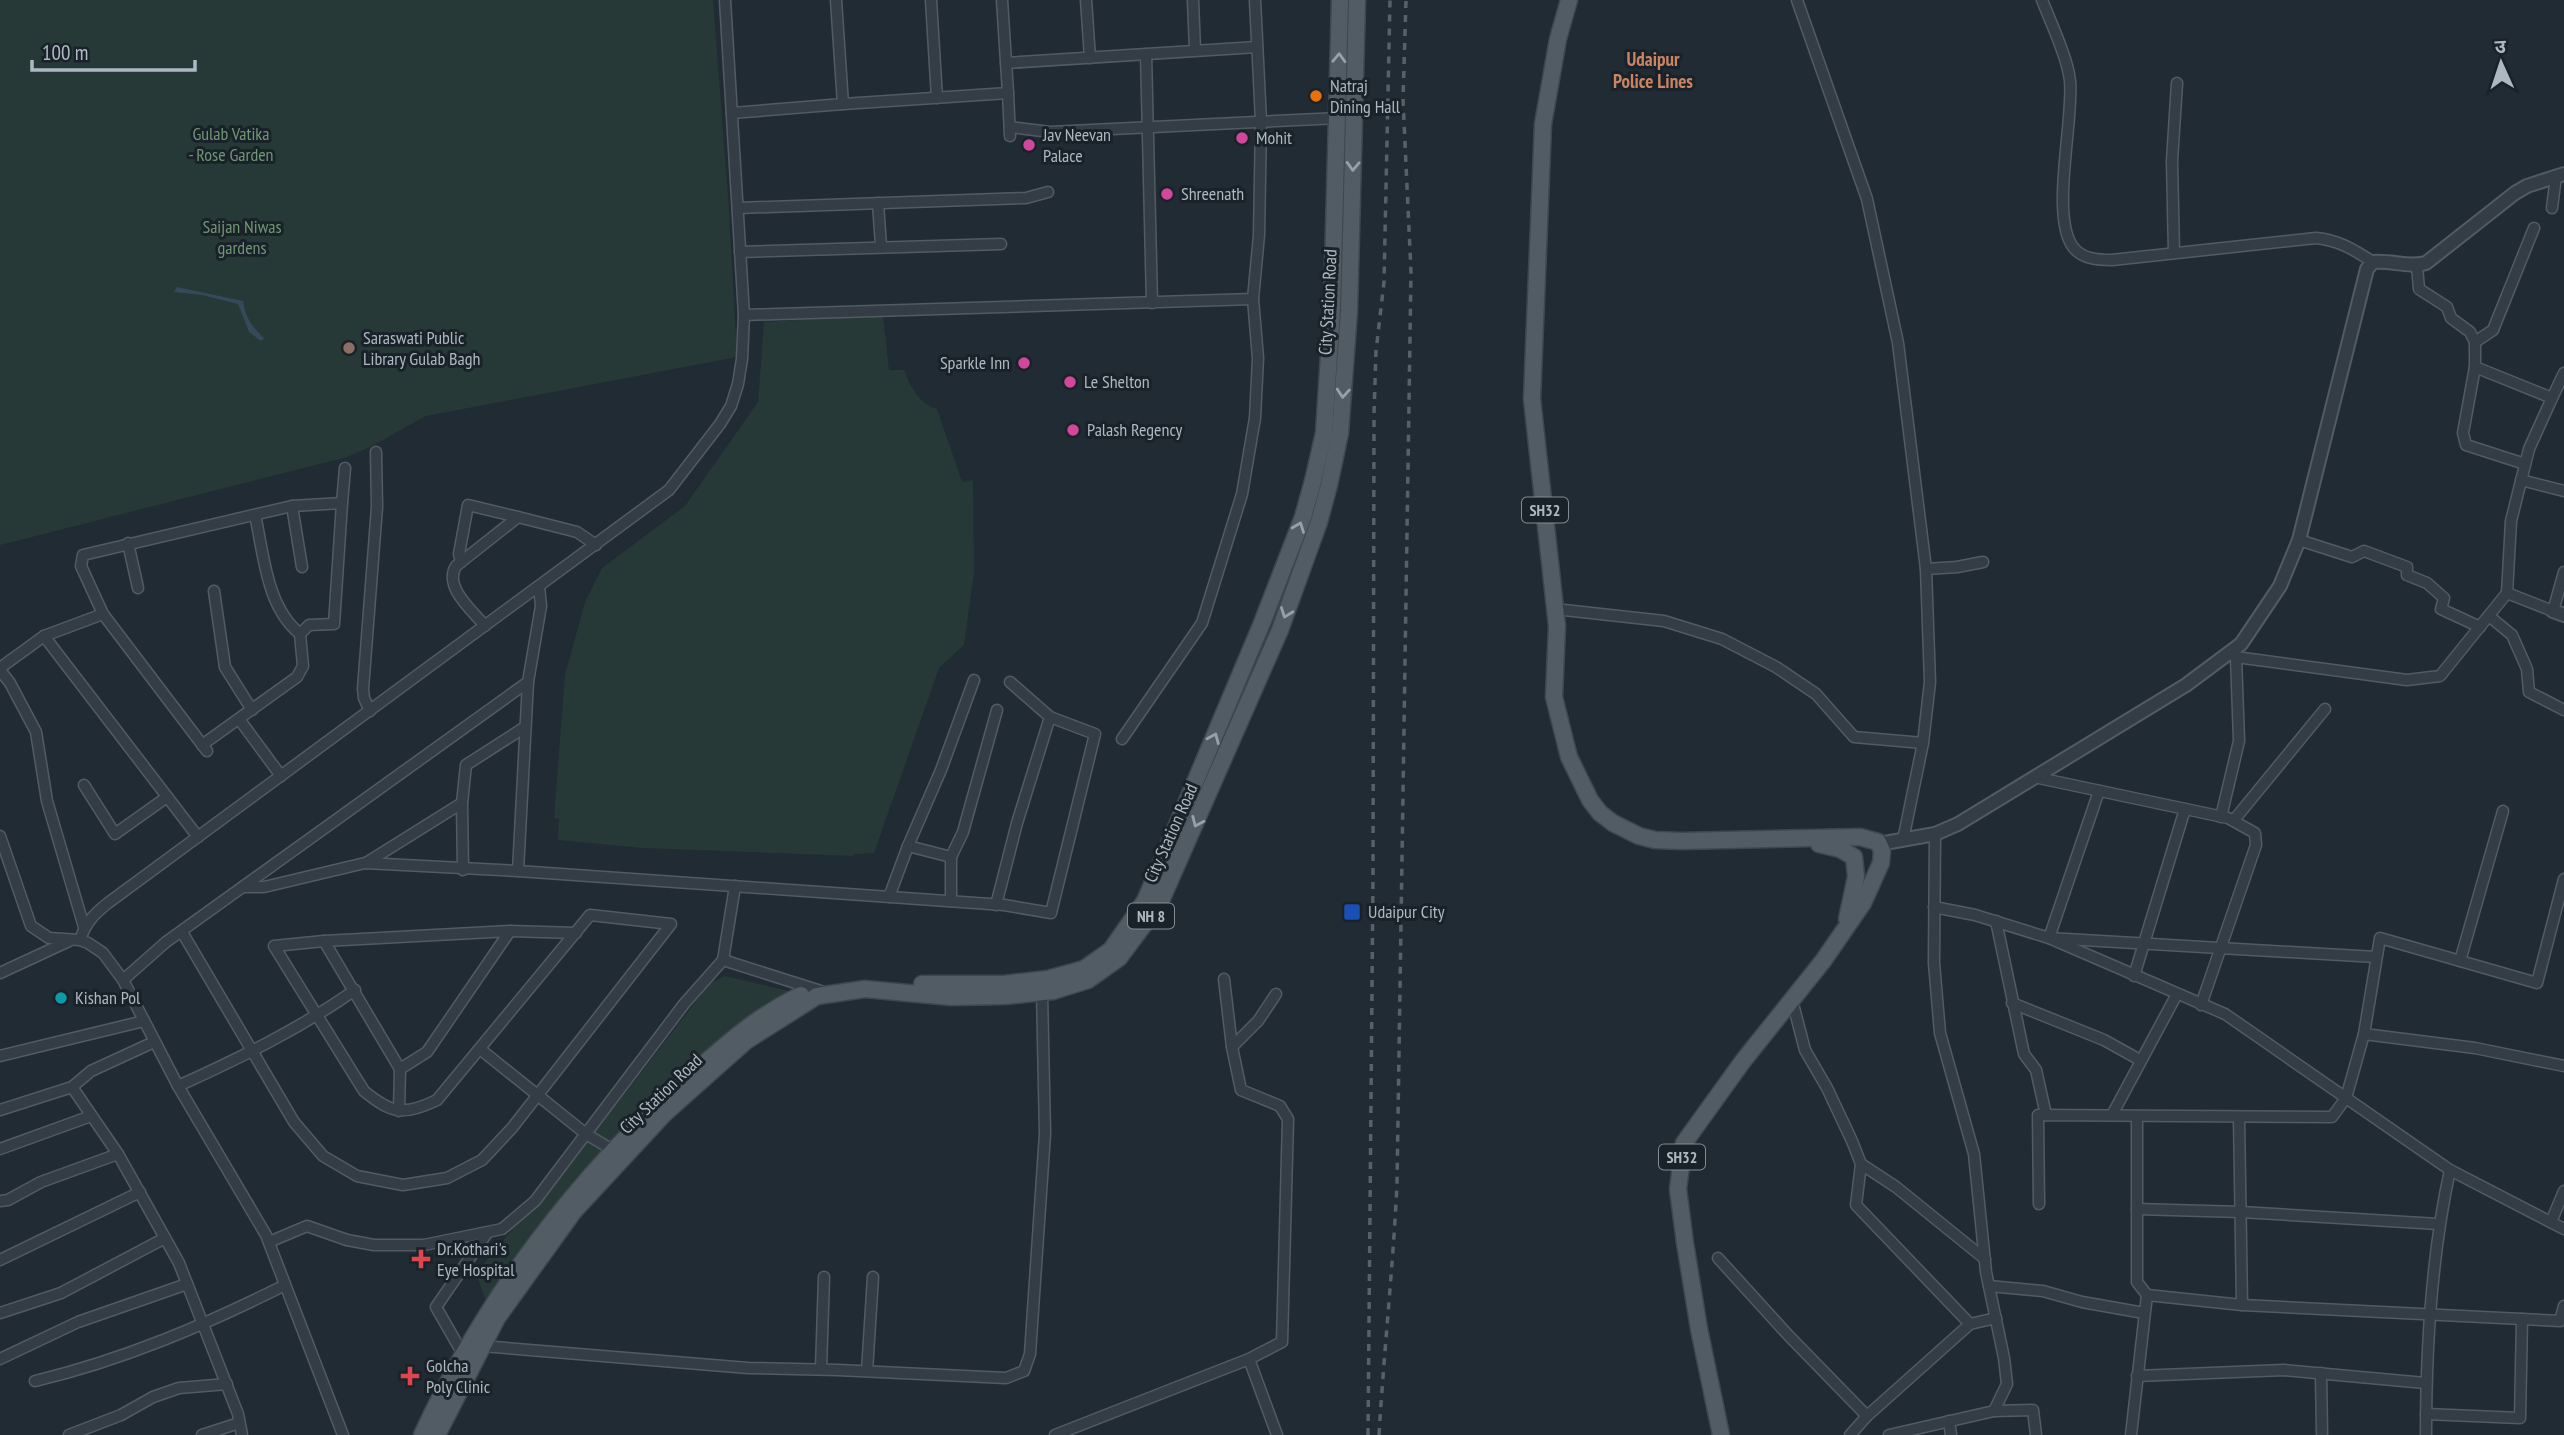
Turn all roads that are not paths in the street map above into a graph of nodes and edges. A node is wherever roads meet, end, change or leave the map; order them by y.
1 (725, 0) edge
2 (836, 0) edge
3 (931, 0) edge
4 (1002, 0) edge
5 (1086, 0) edge
6 (1193, 0) edge
7 (1255, 0) edge
8 (1340, 0) edge
9 (1357, 0) edge
10 (1569, 0) edge
11 (1797, 0) edge
12 (2042, 0) edge
13 (1257, 47) junction
14 (1195, 50) junction
15 (1146, 54) junction
16 (1090, 58) junction
17 (1006, 63) junction
18 (2177, 83) dead end
19 (1008, 93) junction
20 (937, 98) junction
21 (843, 104) junction
22 (732, 113) junction
23 (1337, 118) junction
24 (1354, 118) junction
25 (1261, 121) junction
26 (1147, 127) junction
27 (2560, 175) edge
28 (1048, 192) dead end
29 (878, 203) junction
30 (738, 208) junction
31 (2552, 208) dead end
32 (2534, 228) dead end
33 (1001, 244) dead end
34 (881, 246) junction
35 (740, 252) junction
36 (2174, 253) junction
37 (2373, 262) junction
38 (2417, 266) junction
39 (1252, 299) junction
40 (1152, 303) junction
41 (744, 315) junction
42 (2475, 342) junction
43 (2475, 367) junction
44 (2564, 373) edge
45 (2552, 398) junction
46 (376, 452) dead end
47 (2525, 464) junction
48 (345, 468) dead end
49 (2521, 481) junction
50 (2564, 491) edge
51 (342, 503) junction
52 (292, 506) junction
53 (255, 515) junction
54 (518, 517) junction
55 (2300, 540) junction
56 (128, 543) junction
57 (596, 545) junction
58 (461, 562) junction
59 (1983, 562) dead end
60 (302, 567) dead end
61 (1926, 569) junction
62 (2564, 572) edge
63 (539, 587) junction
64 (138, 588) dead end
65 (214, 591) dead end
66 (2507, 593) junction
67 (1555, 609) junction
68 (2558, 613) edge
69 (103, 614) junction
70 (2488, 616) junction
71 (485, 626) junction
72 (2480, 627) junction
73 (300, 634) junction
74 (44, 636) junction
75 (2233, 655) junction
76 (0, 669) edge
77 (974, 680) dead end
78 (528, 682) junction
79 (1010, 682) dead end
80 (2325, 709) dead end
81 (2564, 709) edge
82 (252, 710) junction
83 (997, 710) dead end
84 (370, 711) junction
85 (1050, 717) junction
86 (239, 719) junction
87 (525, 727) junction
88 (1122, 739) dead end
89 (1923, 743) junction
90 (281, 776) junction
91 (2034, 778) junction
92 (84, 785) dead end
93 (2099, 791) junction
94 (167, 797) junction
95 (462, 803) junction
96 (2185, 809) junction
97 (2502, 811) dead end
98 (2221, 817) junction
99 (2234, 820) junction
100 (1935, 835) junction
101 (0, 836) edge
102 (198, 837) junction
103 (1793, 839) junction
104 (1903, 841) junction
105 (1879, 844) junction
106 (908, 846) junction
107 (951, 857) junction
108 (1854, 858) junction
109 (365, 863) junction
110 (463, 870) junction
111 (518, 871) junction
112 (2564, 878) edge
113 (735, 886) junction
114 (243, 887) junction
115 (889, 897) junction
116 (951, 901) junction
117 (996, 905) junction
118 (1934, 907) junction
119 (1996, 921) junction
120 (84, 927) junction
121 (1845, 929) junction
122 (510, 931) junction
123 (182, 932) junction
124 (576, 933) junction
125 (76, 939) junction
126 (2049, 939) junction
127 (324, 941) junction
128 (2144, 944) junction
129 (2221, 948) junction
130 (2376, 957) junction
131 (723, 960) junction
132 (2460, 961) junction
133 (0, 973) edge
134 (2134, 976) junction
135 (1224, 979) dead end
136 (123, 980) junction
137 (814, 988) junction
138 (355, 990) junction
139 (1042, 992) junction
140 (831, 994) junction
141 (1276, 994) dead end
142 (2177, 994) junction
143 (1792, 1000) junction
144 (2012, 1003) junction
145 (2201, 1004) junction
146 (317, 1016) junction
147 (144, 1021) junction
148 (2364, 1034) junction
149 (154, 1042) junction
150 (1232, 1047) junction
151 (480, 1049) junction
152 (252, 1052) junction
153 (0, 1056) edge
154 (2140, 1060) junction
155 (2564, 1066) edge
156 (400, 1069) junction
157 (178, 1086) junction
158 (72, 1087) junction
159 (538, 1095) junction
160 (2346, 1098) junction
161 (0, 1110) edge
162 (399, 1111) junction
163 (2046, 1115) junction
164 (2112, 1115) junction
165 (91, 1116) junction
166 (2137, 1116) junction
167 (2239, 1117) junction
168 (586, 1134) junction
169 (0, 1149) edge
170 (118, 1154) junction
171 (619, 1154) junction
172 (1861, 1164) junction
173 (2450, 1170) junction
174 (2564, 1191) edge
175 (140, 1192) junction
176 (0, 1200) edge
177 (2039, 1204) dead end
178 (2137, 1209) junction
179 (2241, 1212) junction
180 (2551, 1222) junction
181 (2438, 1224) junction
182 (2564, 1228) edge
183 (487, 1233) junction
184 (164, 1238) junction
185 (269, 1242) junction
186 (1718, 1258) dead end
187 (1985, 1259) junction
188 (0, 1260) edge
189 (824, 1277) dead end
190 (873, 1277) dead end
191 (187, 1284) junction
192 (285, 1285) junction
193 (1989, 1286) junction
194 (2147, 1295) junction
195 (2242, 1306) junction
196 (2564, 1306) edge
197 (0, 1312) edge
198 (2144, 1314) junction
199 (2430, 1314) junction
200 (1996, 1318) junction
201 (2522, 1320) junction
202 (1970, 1324) junction
203 (204, 1325) junction
204 (482, 1346) junction
205 (464, 1356) junction
206 (0, 1359) edge
207 (1249, 1359) junction
208 (821, 1369) junction
209 (867, 1371) junction
210 (2321, 1373) junction
211 (2137, 1376) junction
212 (35, 1381) dead end
213 (2425, 1383) junction
214 (227, 1384) junction
215 (1994, 1411) junction
216 (2426, 1414) junction
217 (1867, 1416) junction
218 (1949, 1421) junction
219 (239, 1423) junction
220 (1277, 1432) edge
221 (2322, 1433) dead end
222 (423, 1434) edge
223 (69, 1435) edge
224 (201, 1435) edge
225 (242, 1435) edge
226 (343, 1435) edge
227 (1055, 1435) edge
228 (1265, 1435) edge
229 (1721, 1435) edge
230 (1850, 1435) edge
231 (1889, 1435) edge
232 (1951, 1435) edge
233 (2036, 1435) edge
234 (2131, 1435) edge
235 (2426, 1435) edge

1 - 22 street
2 - 21 street
3 - 20 street
4 - 17 street
5 - 16 street
6 - 14 street
7 - 13 street
23 -> 8 main road, City Station Road / NH 8
9 - 24 main road, City Station Road / NH 8
10 - 67 main road, SH32
11 - 61 street
12 - 36 street
13 - 14 street
13 - 25 street
14 - 15 street
15 - 16 street
15 - 26 street
16 - 17 street
17 - 19 street
18 - 36 street
19 - 20 street
19 - 26 street
20 - 21 street
21 - 22 street
22 - 30 street
23 - 24 street
23 - 25 street
137 -> 23 main road, City Station Road / NH 8
24 -> 139 main road, City Station Road / NH 8
25 - 26 street
25 - 39 street
26 - 40 street
27 - 31 street
27 - 38 street
28 - 29 street
29 - 30 street
29 - 34 street
30 - 35 street
32 - 42 street
33 - 34 street
34 - 35 street
35 - 41 street
36 - 37 street
37 - 38 street
37 - 55 street
38 - 42 street
39 - 40 street
39 - 88 street
40 - 41 street
41 - 57 street
42 - 43 street
43 - 45 street
43 - 47 street
44 - 45 street
45 - 47 street
46 - 84 street
47 - 49 street
48 - 51 street
49 - 50 street
49 - 66 street
51 - 52 street
51 - 73 street
52 - 53 street
52 - 60 street
53 - 56 street
53 - 73 street
54 - 57 street
54 - 58 street
54 - 58 street
55 - 72 street
55 - 75 street
56 - 64 street
56 - 69 street
57 - 63 street
58 - 71 street
59 - 61 street
61 - 89 street
62 - 68 street
63 - 71 street
63 - 78 street
65 - 82 street
66 - 68 street
66 - 70 street
67 - 89 street
67 - 103 main road, SH32
69 - 74 street
69 - 86 street
70 - 72 street
70 - 81 street
71 - 84 street
72 - 75 street
73 - 82 street
74 - 76 street
74 - 94 street
75 - 91 street
75 - 98 street
76 - 120 street
77 - 106 street
78 - 87 street
78 - 114 street
79 - 85 street
80 - 99 street
82 - 86 street
83 - 107 street
84 - 90 street
85 - 117 street
85 - 117 street
86 - 90 street
87 - 95 street
87 - 111 street
89 - 104 street
90 - 102 street
91 - 93 street
91 - 100 street
92 - 94 street
93 - 96 street
93 - 126 street
94 - 102 street
95 - 109 street
95 - 110 street
96 - 98 street
96 - 128 street
97 - 132 street
98 - 99 street
99 - 129 street
100 - 104 street
100 - 118 street
101 - 125 street
102 - 120 street
103 - 105 main road, SH32
103 - 108 main road
104 - 105 street
105 - 108 main road
105 - 121 main road, SH32
106 - 107 street
106 - 115 street
107 - 116 street
108 - 121 main road
109 - 110 street
109 - 114 street
110 - 111 street
111 - 113 street
112 - 132 street
113 - 115 street
113 - 131 street
114 - 123 street
115 - 116 street
116 - 117 street
118 - 119 street
118 - 187 street
119 - 126 street
119 - 144 street
120 - 125 street
121 - 143 main road, SH32
122 - 124 street
122 - 127 street
122 - 156 street
123 - 136 street
123 - 152 street
124 - 151 street
124 - 159 street
125 - 133 street
125 - 136 street
126 - 128 street
126 - 134 street
127 - 138 street
127 - 146 street
128 - 129 street
128 - 134 street
129 - 130 street
129 - 145 street
130 - 132 street
130 - 148 street
131 - 137 street
131 - 168 street
134 - 142 street
135 - 150 street
136 - 147 street
137 - 140 street
137 - 171 main road, City Station Road / NH 8
138 - 146 street
138 - 156 street
139 - 140 main road, City Station Road / NH 8
139 - 209 street
140 - 171 main road, City Station Road / NH 8
141 - 150 street
142 - 145 street
142 - 154 street
143 - 172 street
143 - 229 main road, SH32
144 - 154 street
144 - 163 street
145 - 160 street
146 - 152 street
146 - 162 street
147 - 149 street
147 - 153 street
148 - 155 street
148 - 160 street
149 - 157 street
149 - 158 street
150 - 207 street
151 - 159 street
151 - 162 street
152 - 157 street
152 - 159 street
154 - 164 street
156 - 162 street
157 - 185 street
158 - 161 street
158 - 165 street
159 - 168 street
160 - 167 street
160 - 173 street
163 - 164 street
163 - 177 street
164 - 166 street
165 - 169 street
165 - 170 street
166 - 167 street
166 - 178 street
167 - 179 street
168 - 171 street
168 - 183 street
170 - 175 street
170 - 176 street
171 - 204 main road, City Station Road / NH 8
171 - 205 main road, City Station Road / NH 8
172 - 187 street
172 - 202 street
173 - 180 street
173 - 181 street
174 - 180 street
175 - 184 street
175 - 188 street
178 - 179 street
178 - 194 street
179 - 181 street
179 - 195 street
180 - 182 street
181 - 199 street
183 - 185 street
183 - 205 street
184 - 191 street
184 - 197 street
185 - 192 street
186 - 217 street
187 - 193 street
189 - 208 street
190 - 209 street
191 - 203 street
191 - 206 street
192 - 203 street
192 - 226 street
193 - 198 street
193 - 200 street
194 - 195 street
194 - 198 street
195 - 199 street
196 - 201 street
198 - 211 street
199 - 201 street
199 - 213 street
200 - 202 street
200 - 215 street
201 - 216 street
202 - 217 street
203 - 212 street
203 - 214 street
204 - 208 street
204 - 222 main road, City Station Road / NH 8
205 - 222 main road, City Station Road / NH 8
207 - 220 street
207 - 227 street
208 - 209 street
210 - 211 street
210 - 213 street
210 - 221 street
211 - 234 street
213 - 216 street
214 - 219 street
214 - 223 street
215 - 218 street
215 - 233 street
216 - 235 street
217 - 230 street
218 - 231 street
218 - 232 street
219 - 224 street
219 - 225 street
220 - 228 street

